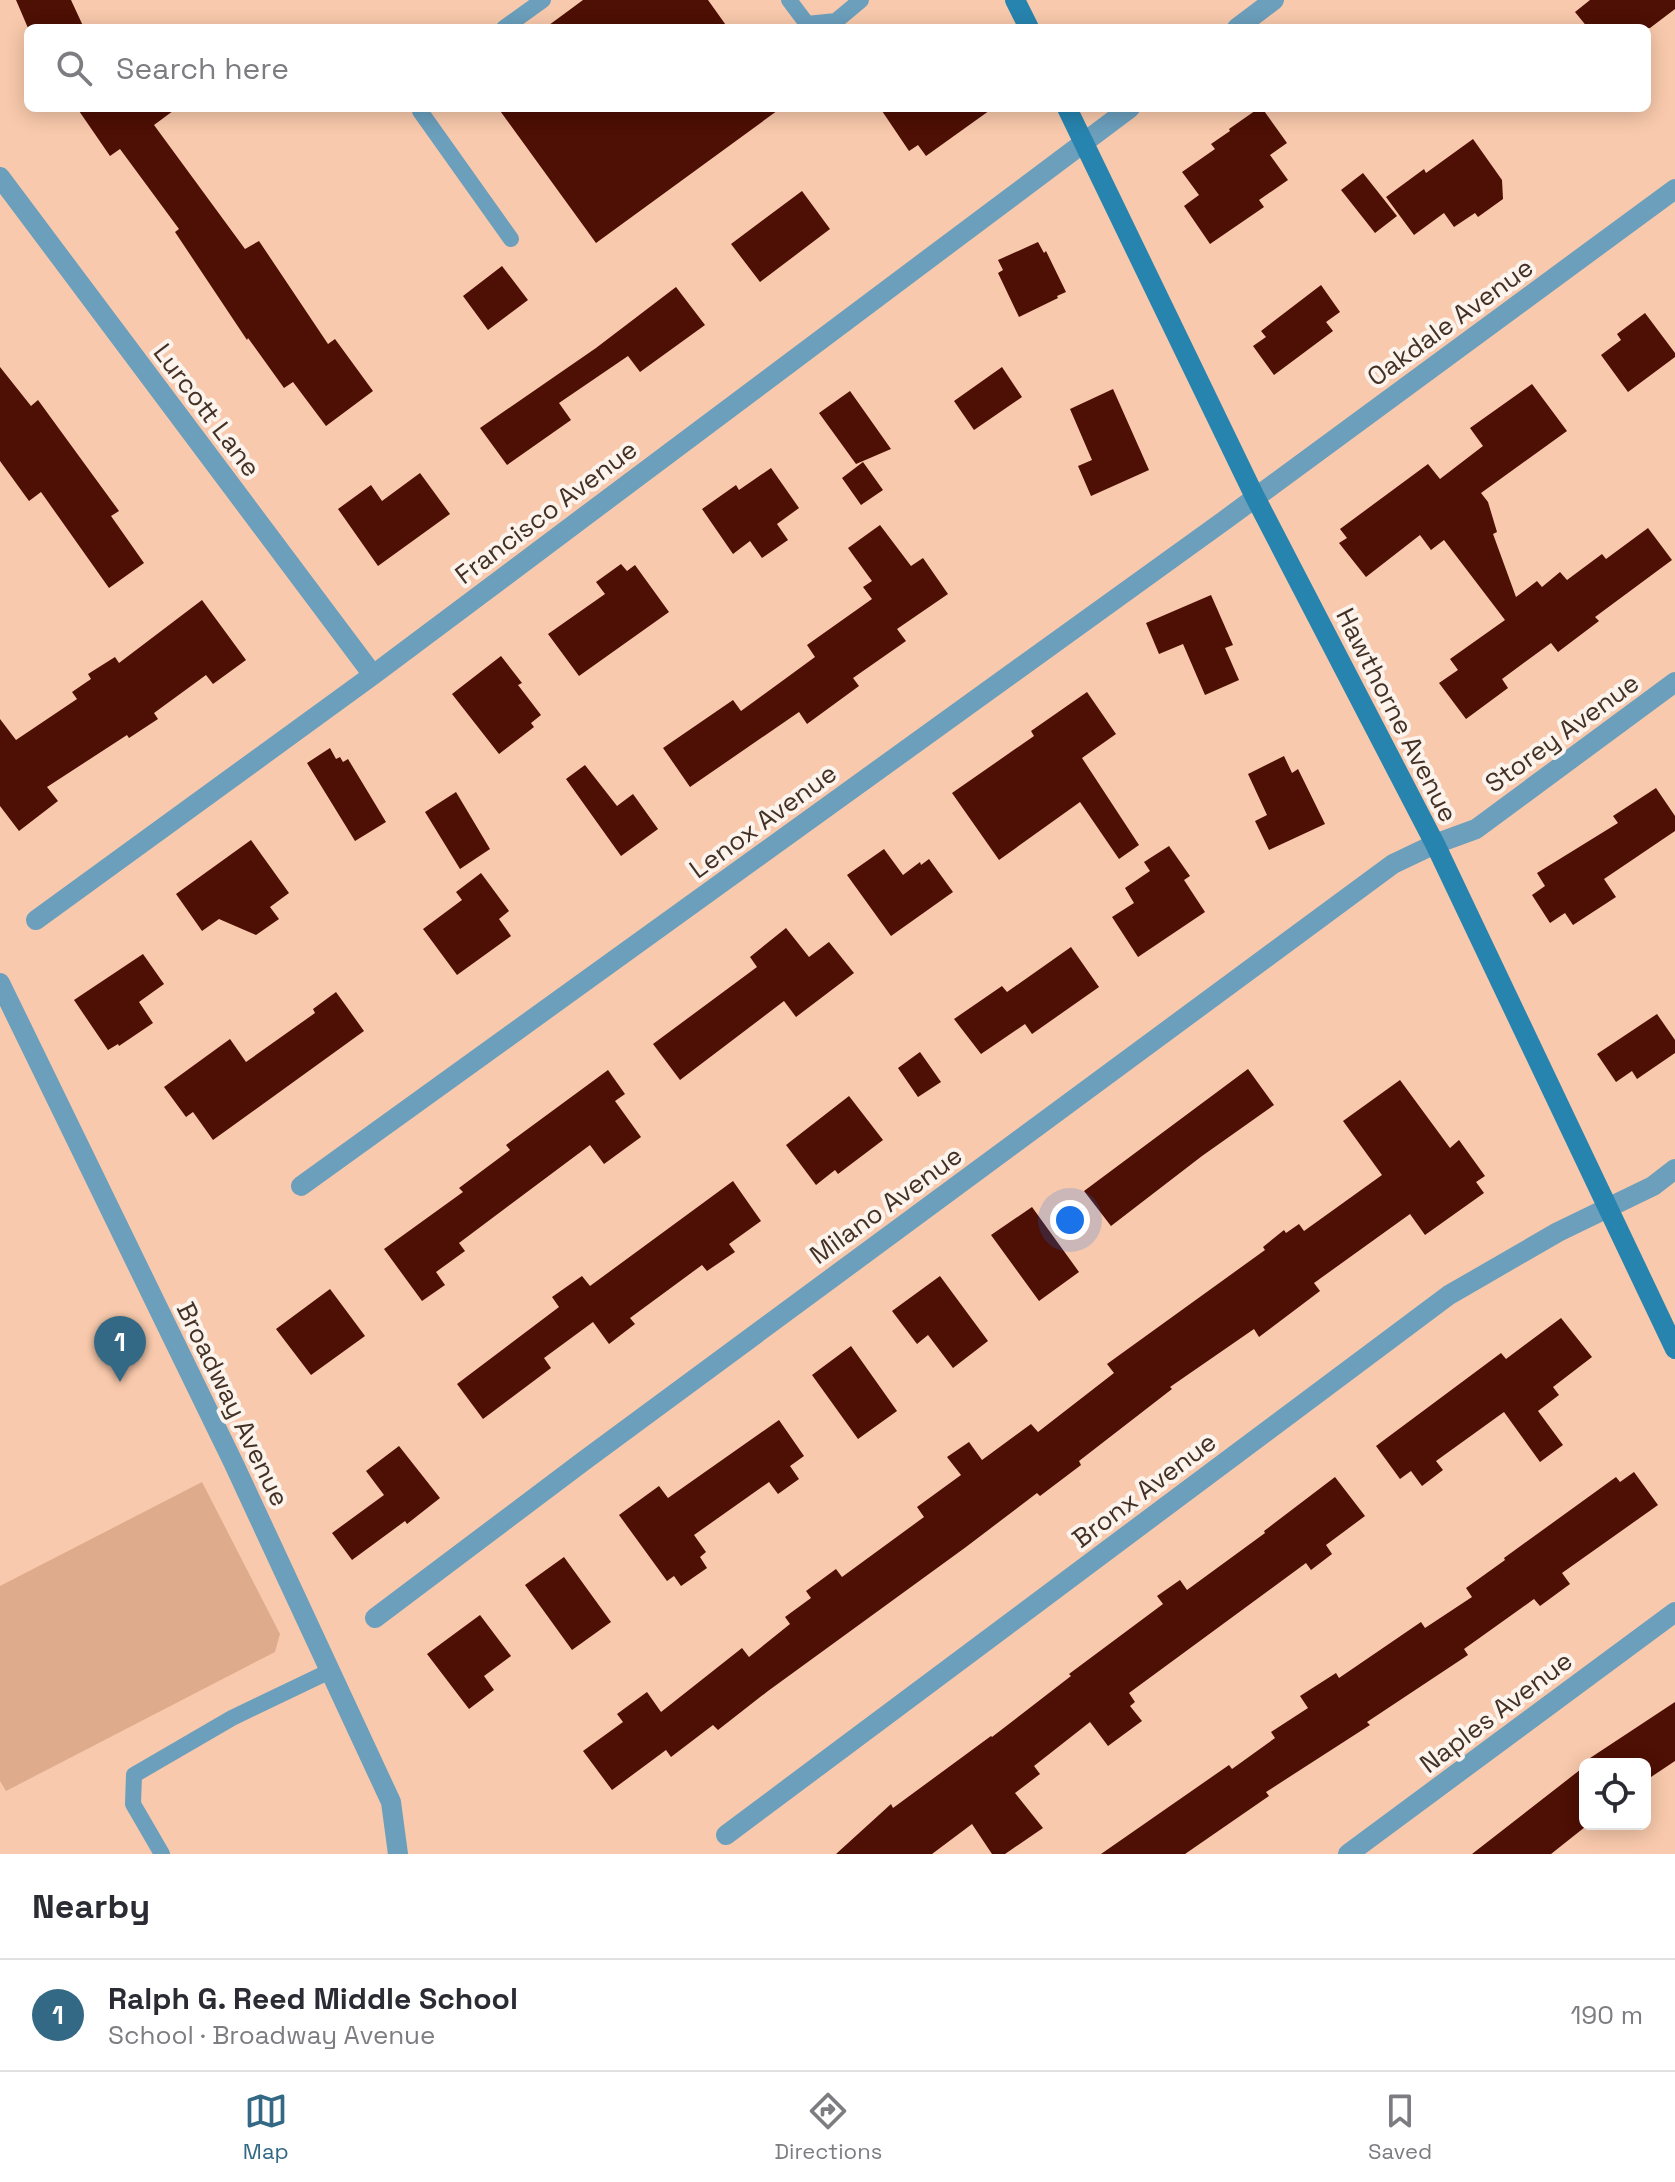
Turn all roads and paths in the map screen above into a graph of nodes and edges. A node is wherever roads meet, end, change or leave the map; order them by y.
1 (543, 0) edge
2 (789, 0) edge
3 (861, 0) edge
4 (1015, 0) edge
5 (1274, 0) edge
6 (510, 24) edge
7 (1027, 24) edge
8 (1242, 24) edge
9 (421, 112) edge
10 (1069, 112) edge
11 (1125, 112) edge
12 (1084, 142) junction
13 (0, 177) edge
14 (1675, 189) edge
15 (511, 239) dead end
16 (1255, 497) junction
17 (373, 675) junction
18 (1675, 682) edge
19 (1435, 844) junction
20 (36, 920) dead end
21 (0, 983) edge
22 (1675, 1169) edge
23 (301, 1186) dead end
24 (1607, 1208) junction
25 (1675, 1349) edge
26 (1675, 1612) edge
27 (375, 1618) dead end
28 (330, 1671) junction
29 (726, 1835) dead end
30 (162, 1854) edge
31 (398, 1854) edge
32 (1348, 1854) edge

1 - 6 lane
2 - 3 lane
4 - 7 street
5 - 8 street
9 - 15 lane
10 - 12 street, Hawthorne Avenue
11 - 12 street, Francisco Avenue
12 - 16 street, Hawthorne Avenue
12 - 17 street, Francisco Avenue
13 - 17 street, Lurcott Lane
14 - 16 street, Oakdale Avenue
16 - 19 street, Hawthorne Avenue
16 - 23 street, Lenox Avenue
17 - 20 street, Francisco Avenue
18 - 19 street, Storey Avenue
19 - 24 street, Hawthorne Avenue
19 - 27 street, Milano Avenue
21 - 28 street, Broadway Avenue
22 - 24 street, Bronx Avenue
24 - 25 street, Hawthorne Avenue
24 - 29 street, Bronx Avenue
26 - 32 street, Naples Avenue
28 - 30 lane
28 - 31 street, Broadway Avenue

